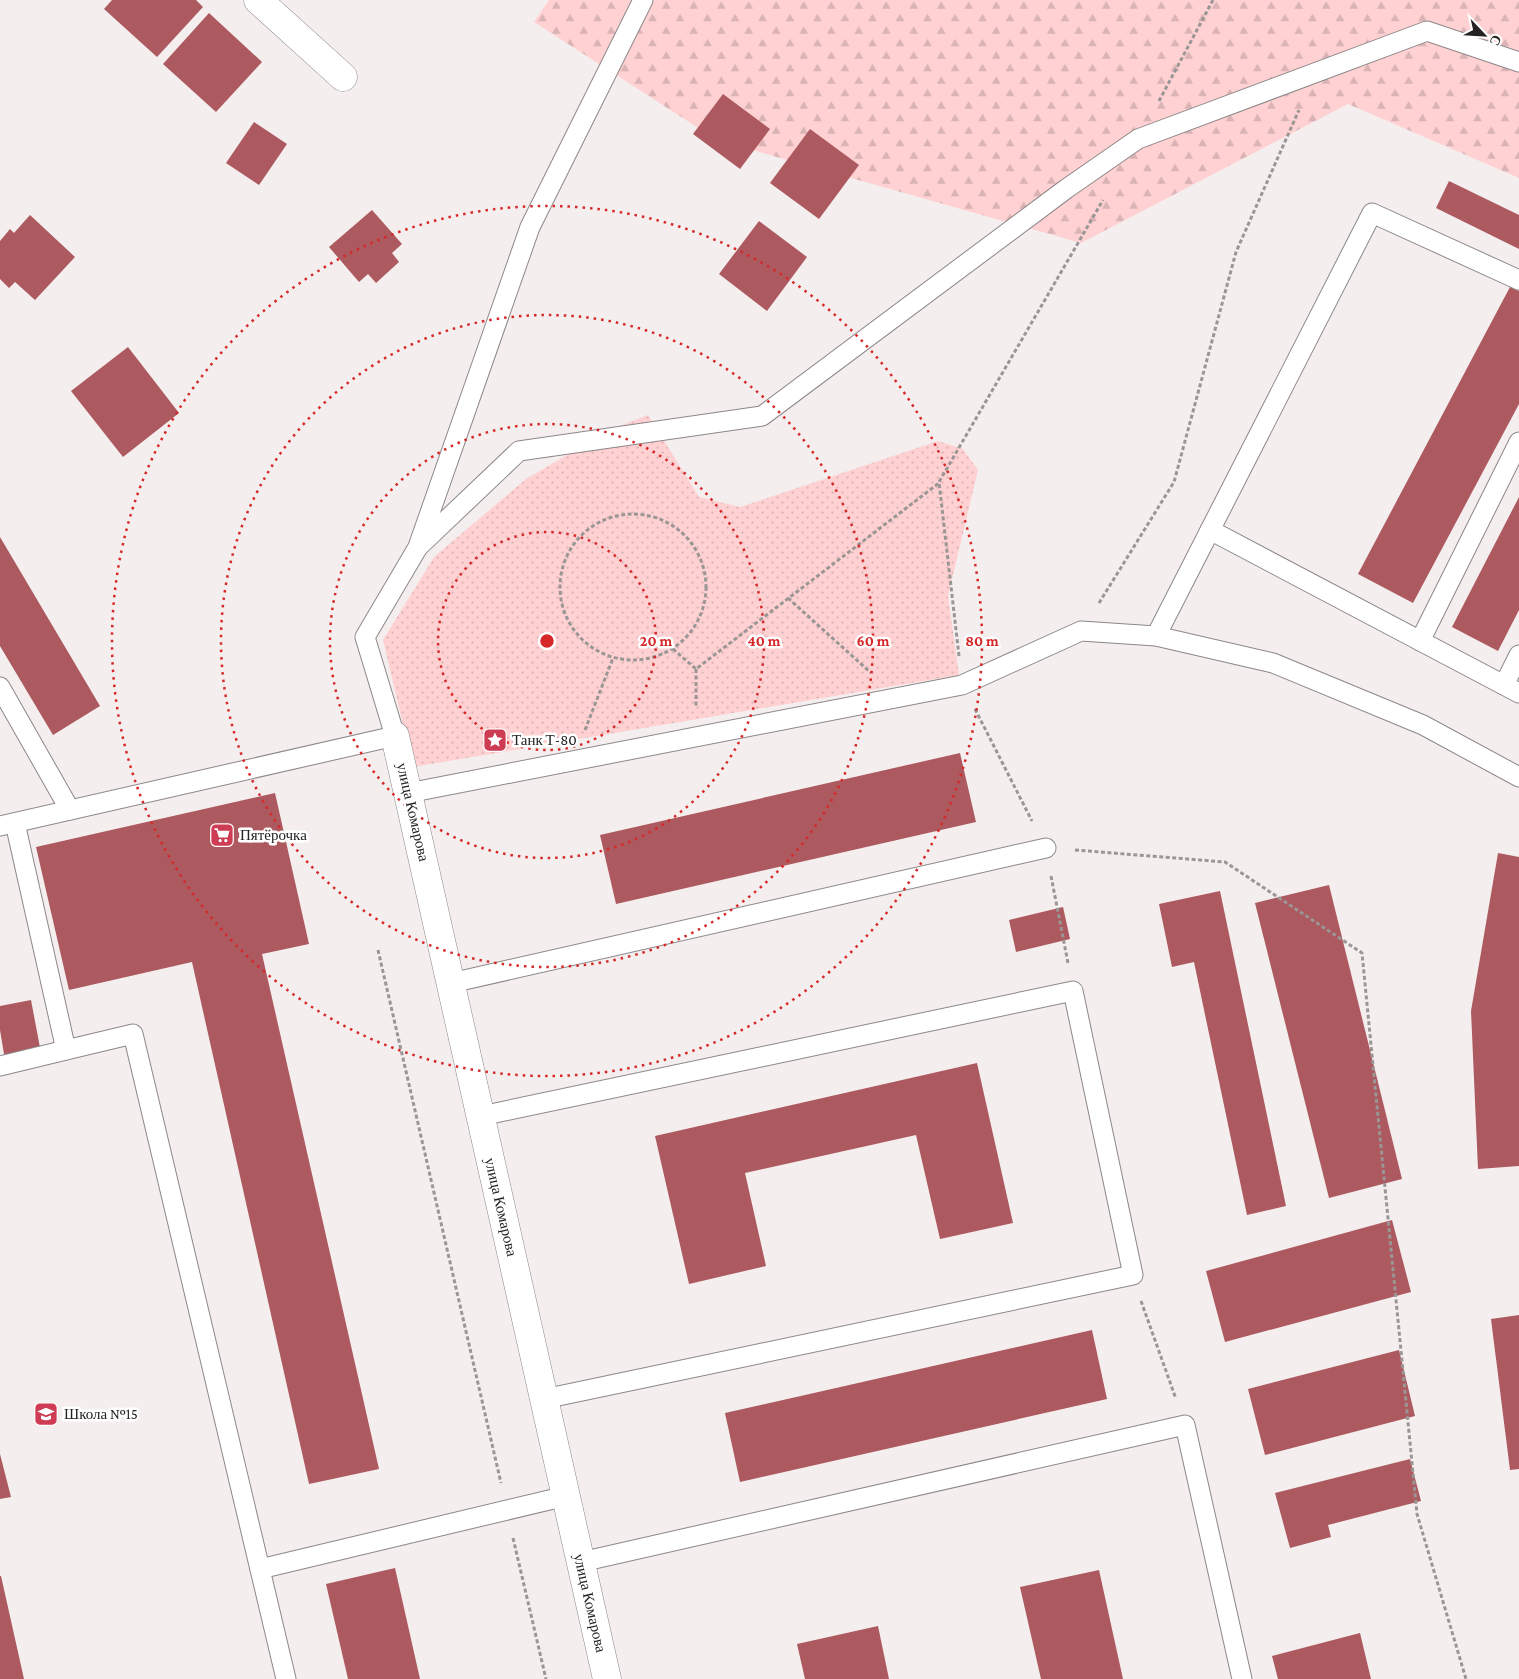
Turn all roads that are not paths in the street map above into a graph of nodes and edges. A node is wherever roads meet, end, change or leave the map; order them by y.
1 (258, 0) edge
2 (643, 0) edge
3 (1519, 62) edge
4 (343, 77) dead end
5 (1519, 280) edge
6 (1519, 442) edge
7 (1210, 530) junction
8 (418, 547) junction
9 (1156, 636) junction
10 (1420, 641) junction
11 (1519, 655) edge
12 (0, 687) edge
13 (1511, 689) edge
14 (395, 736) junction
15 (1519, 777) edge
16 (408, 793) junction
17 (70, 810) junction
18 (8, 824) edge
19 (1046, 848) road end
20 (451, 983) junction
21 (66, 1050) junction
22 (0, 1066) edge
23 (481, 1116) junction
24 (544, 1399) junction
25 (566, 1496) junction
26 (581, 1562) junction
27 (260, 1569) junction
28 (286, 1679) edge
29 (607, 1679) edge
30 (1242, 1679) edge

1 - 4 street
2 - 8 lane
3 - 8 lane
5 - 7 lane
6 - 10 lane
7 - 9 lane
7 - 10 lane
8 - 14 lane
9 - 15 lane
9 - 16 lane
10 - 13 lane
11 - 13 lane
12 - 17 lane
14 - 16 street, улица Комарова
14 - 17 lane
16 - 20 street, улица Комарова
17 - 18 lane
18 - 21 lane
19 - 20 lane
20 - 23 street, улица Комарова
21 - 22 lane
21 - 27 lane
23 - 24 street, улица Комарова
23 - 24 lane
24 - 25 street, улица Комарова
25 - 26 street, улица Комарова
25 - 27 lane
26 - 29 street, улица Комарова
26 - 30 lane
27 - 28 lane

